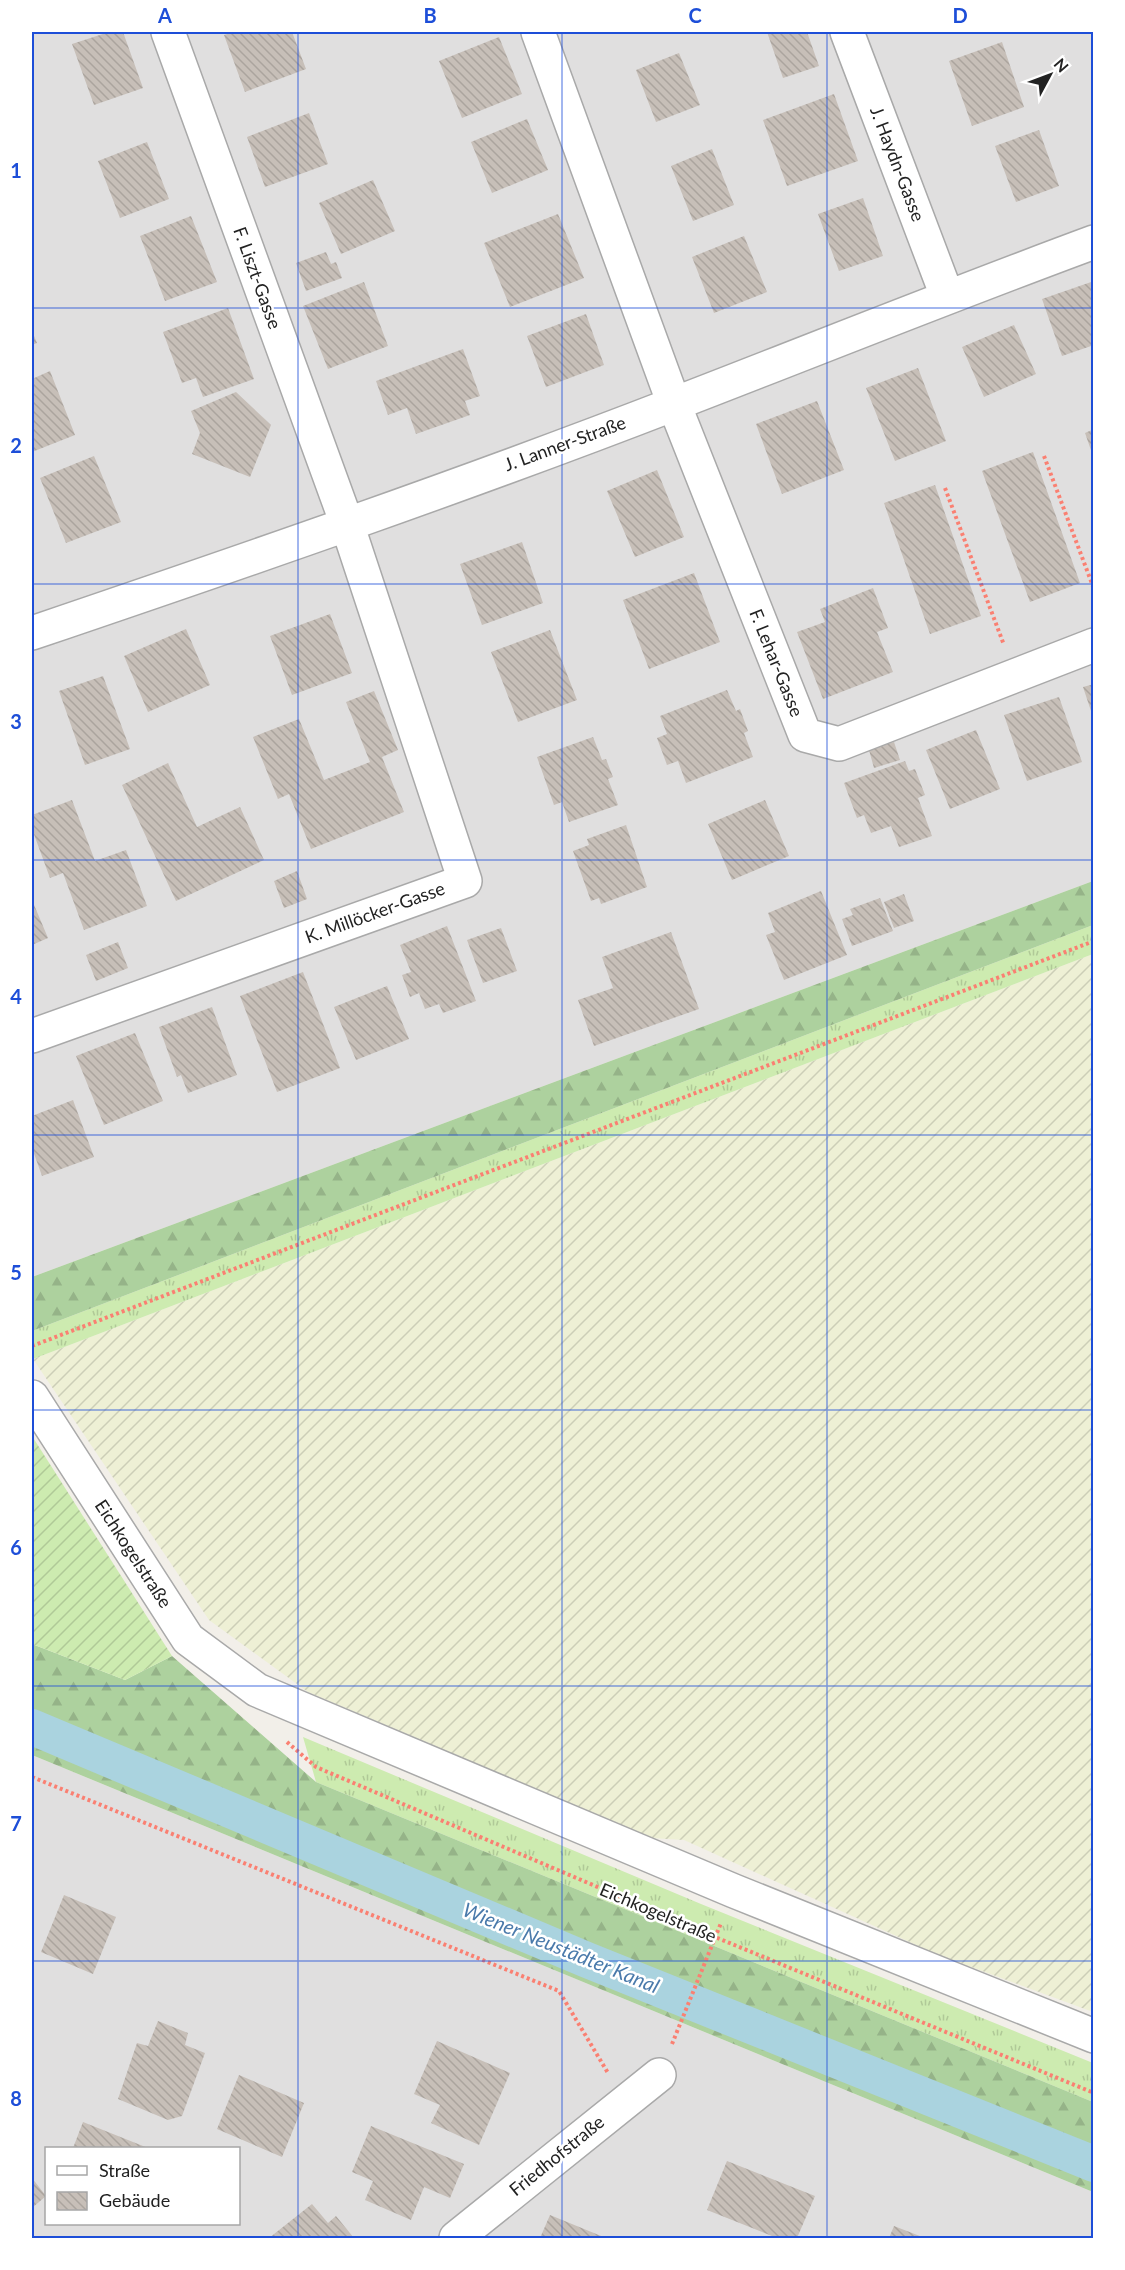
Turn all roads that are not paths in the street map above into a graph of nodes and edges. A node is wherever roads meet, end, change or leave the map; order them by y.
1 (168, 32) edge
2 (538, 32) edge
3 (847, 32) edge
4 (1094, 242) edge
5 (947, 296) junction
6 (674, 404) junction
7 (347, 524) junction
8 (34, 624) edge
9 (1094, 645) edge
10 (32, 1036) edge
11 (32, 1397) edge
12 (1094, 2036) edge
13 (659, 2075) dead end
14 (456, 2238) edge

1 - 7 street, F. Liszt-Gasse
2 - 6 street
3 - 5 street, J. Haydn-Gasse
4 - 5 street, J. Lanner-Straße
5 - 6 street, J. Lanner-Straße
6 - 7 street, J. Lanner-Straße
6 - 9 street, F. Lehar-Gasse
7 - 8 street, J. Lanner-Straße
7 - 10 street, K. Millöcker-Gasse
11 - 12 street, Eichkogelstraße
13 - 14 street, Friedhofstraße

